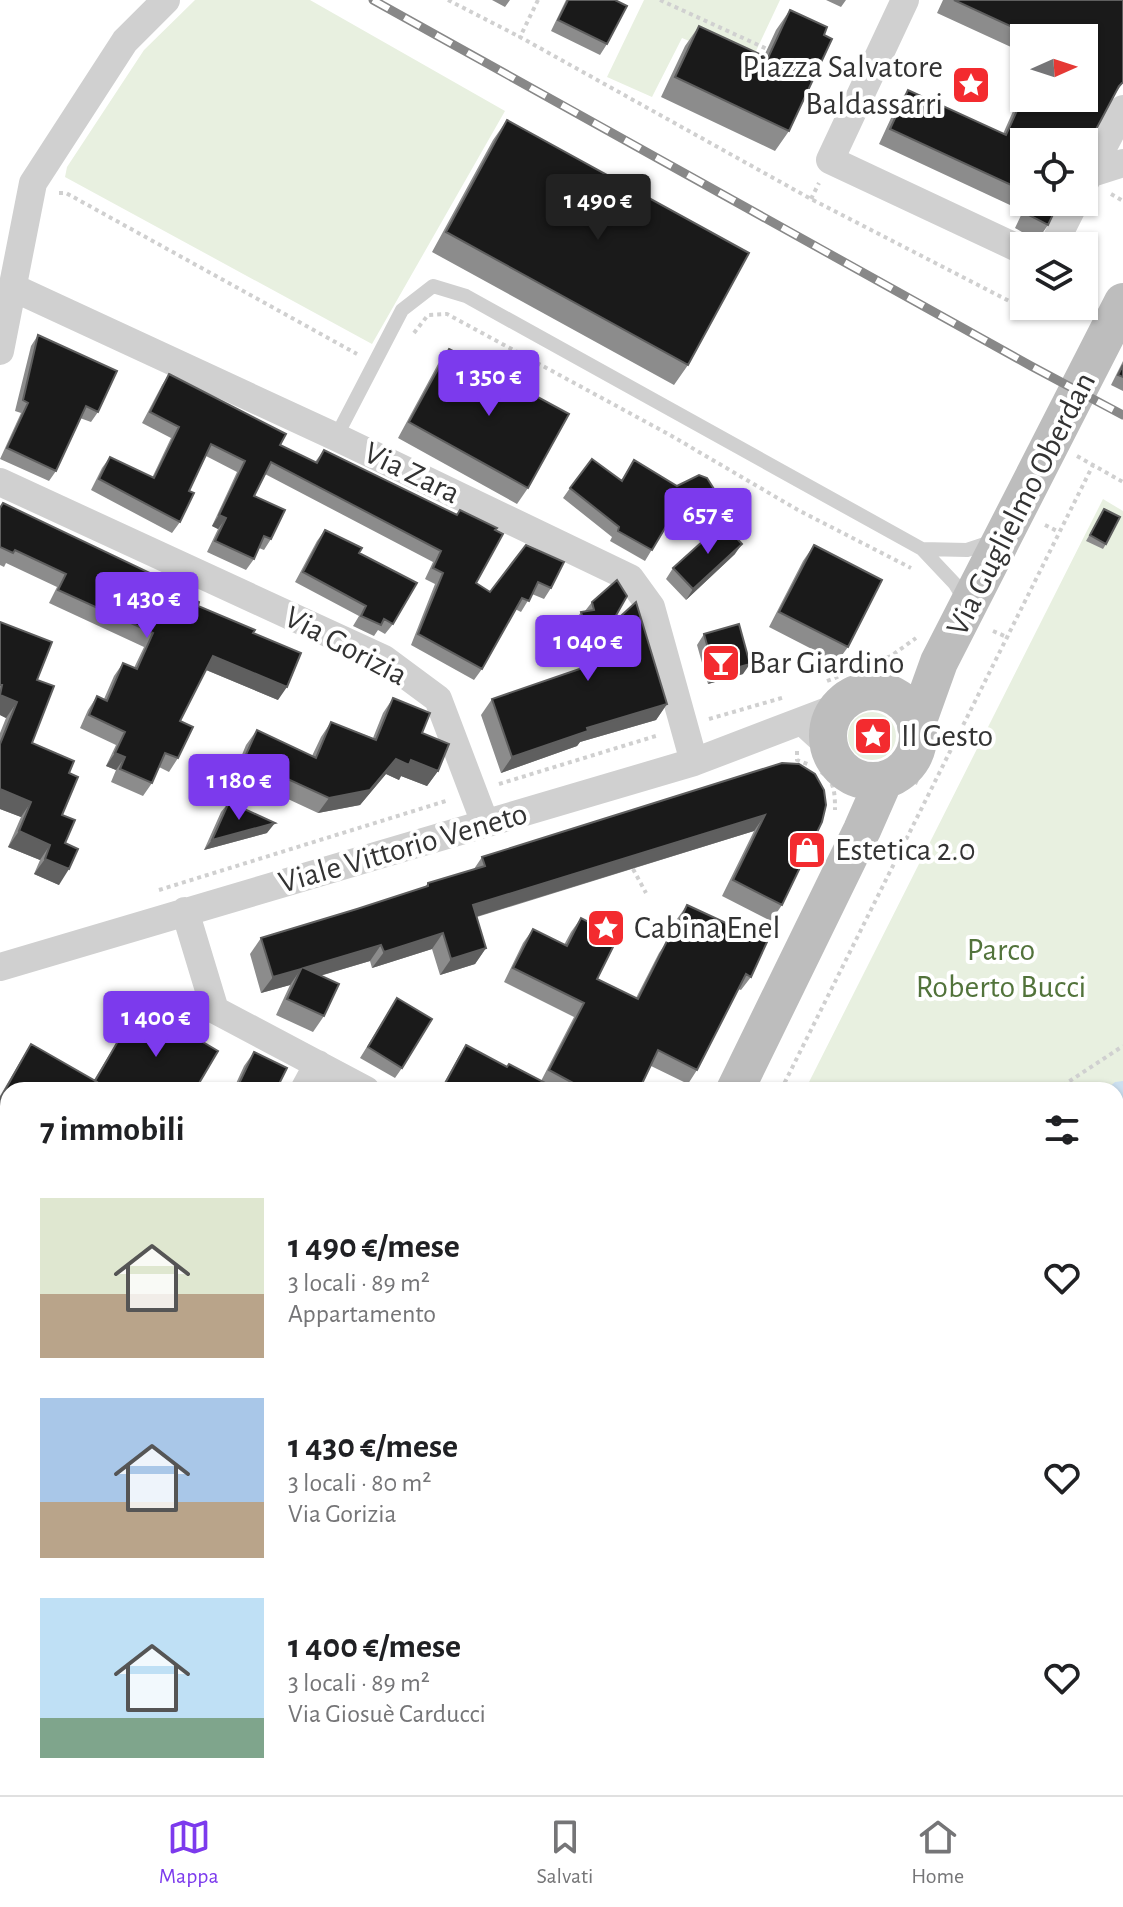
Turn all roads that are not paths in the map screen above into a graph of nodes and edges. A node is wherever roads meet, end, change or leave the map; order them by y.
1 (166, 0) edge
2 (905, 0) edge
3 (1123, 109) edge
4 (1098, 156) edge
5 (1123, 163) edge
6 (1098, 174) edge
7 (1010, 244) edge
8 (14, 288) junction
9 (1123, 302) edge
10 (0, 351) edge
11 (336, 437) junction
12 (0, 482) edge
13 (1003, 538) junction
14 (922, 549) junction
15 (980, 618) junction
16 (917, 722) junction
17 (810, 739) junction
18 (694, 762) junction
19 (883, 785) junction
20 (485, 823) junction
21 (185, 911) junction
22 (0, 967) edge
23 (318, 1064) junction
24 (308, 1082) edge
25 (351, 1082) edge
26 (738, 1082) edge

1 - 8 street
2 - 7 street
3 - 4 street
5 - 6 street
8 - 10 street
8 - 11 street, Via Zara
9 - 13 main road, Via Guglielmo Oberdan
11 - 14 lane
11 - 18 street, Via Zara
12 - 20 street, Via Gorizia
13 - 14 lane
13 - 15 main road, Via Guglielmo Oberdan
14 - 15 lane
15 - 16 main road, Via Guglielmo Oberdan
16 - 17 main road
16 - 19 main road, Via Guglielmo Oberdan
17 - 18 street, Viale Vittorio Veneto
17 - 19 main road
18 - 20 street, Viale Vittorio Veneto
19 - 26 main road, Via Guglielmo Oberdan
20 - 21 street, Viale Vittorio Veneto
21 - 22 street, Viale Vittorio Veneto
21 - 23 street
23 - 24 street
23 - 25 street

